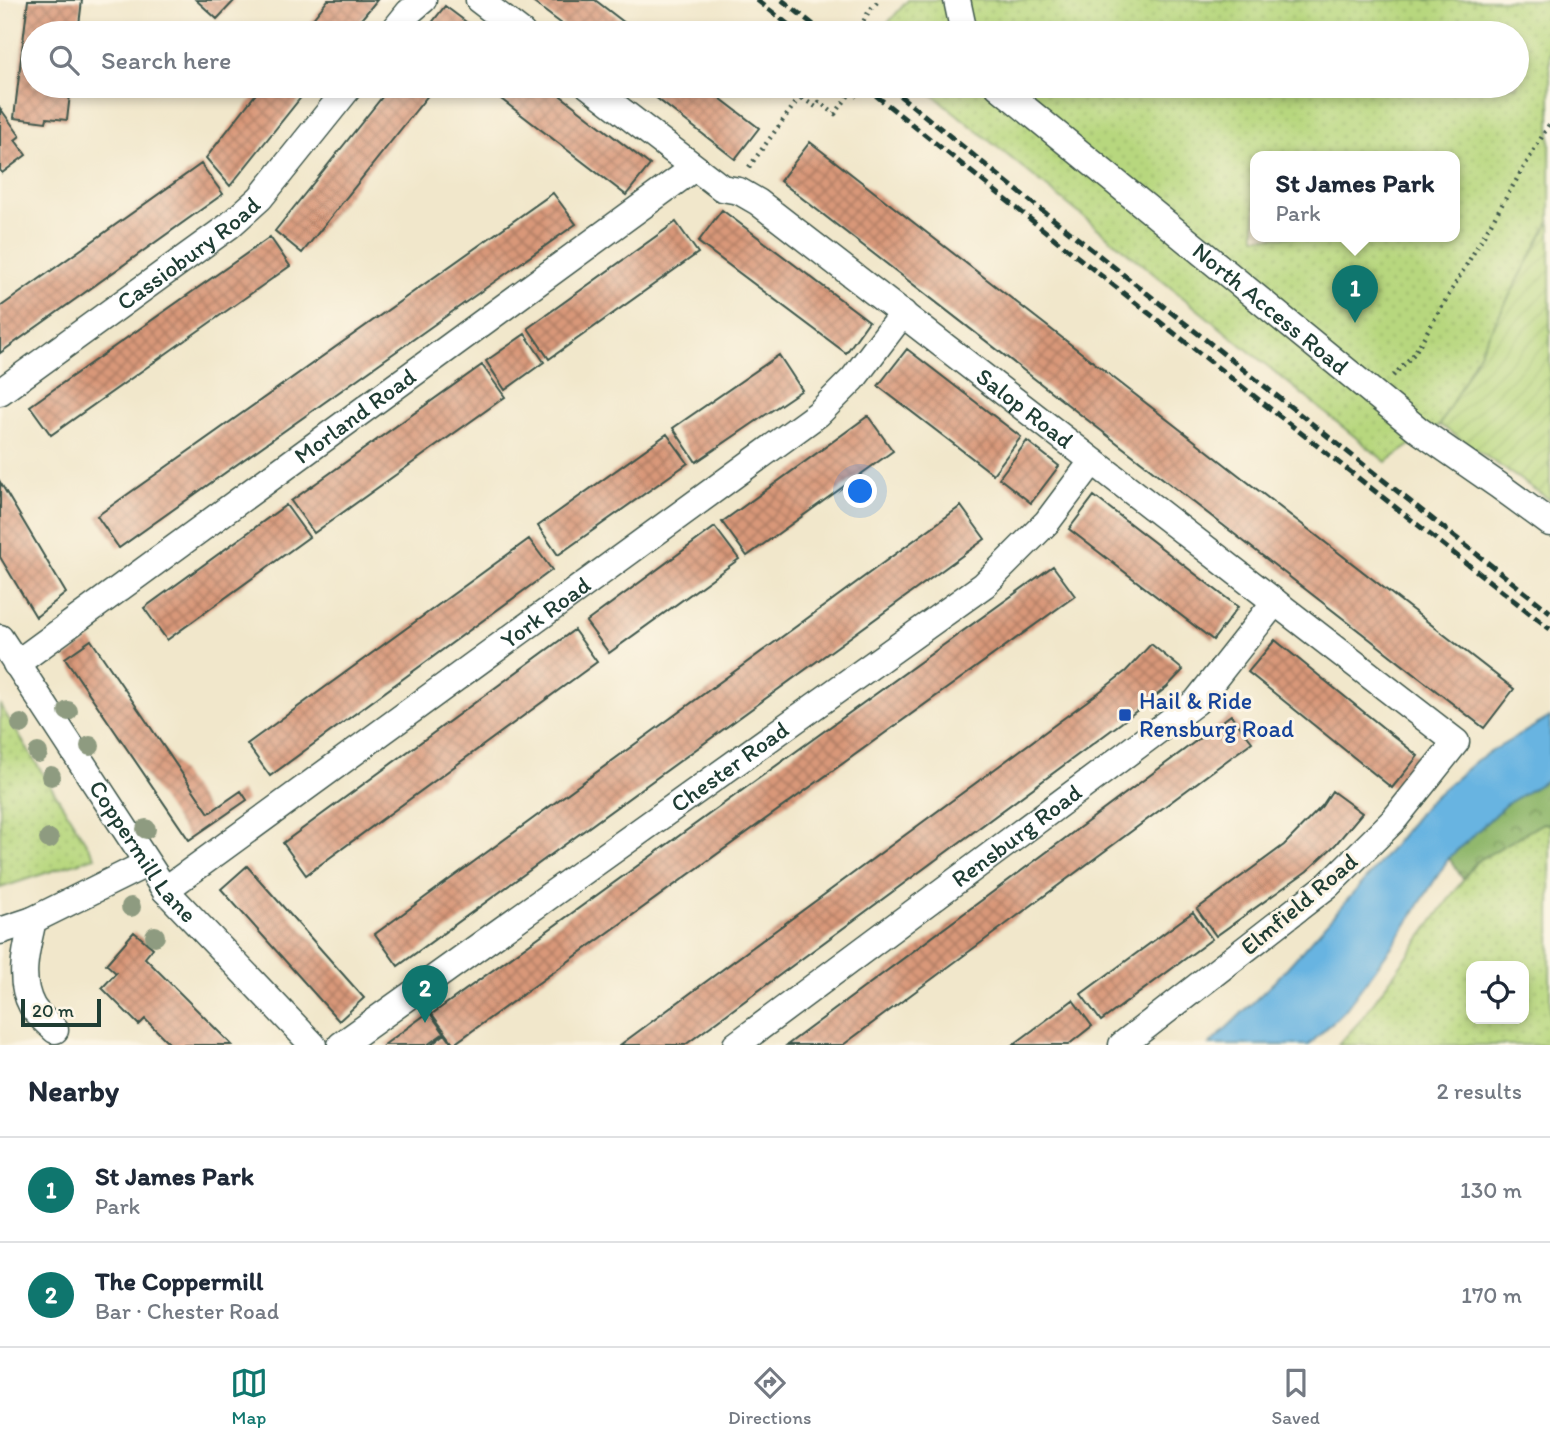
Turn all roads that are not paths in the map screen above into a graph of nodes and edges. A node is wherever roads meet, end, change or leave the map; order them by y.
1 (423, 0) edge
2 (479, 0) edge
3 (957, 0) edge
4 (402, 21) edge
5 (506, 21) edge
6 (961, 21) edge
7 (340, 98) edge
8 (604, 98) edge
9 (1013, 98) edge
10 (694, 168) junction
11 (903, 313) junction
12 (0, 392) edge
13 (1092, 463) junction
14 (1550, 523) edge
15 (1275, 602) junction
16 (0, 638) edge
17 (16, 664) junction
18 (1456, 742) joint
19 (146, 864) junction
20 (165, 890) junction
21 (33, 920) junction
22 (0, 931) edge
23 (55, 1030) dead end
24 (313, 1045) edge
25 (341, 1045) edge
26 (736, 1045) edge
27 (1122, 1045) edge

1 - 4 street
2 - 5 street
3 - 6 street
7 - 12 street, Cassiobury Road
8 - 10 street, Salop Road
9 - 14 street, North Access Road
10 - 11 street, Salop Road
10 - 17 street, Morland Road
11 - 13 street, Salop Road
11 - 20 street, York Road
13 - 15 street, Salop Road
13 - 25 street, Chester Road
15 - 18 street, Salop Road
15 - 26 street, Rensburg Road
16 - 17 street, Coppermill Lane
17 - 19 street, Coppermill Lane
18 - 27 street, Elmfield Road
19 - 20 street, Coppermill Lane
19 - 21 street
20 - 24 street, Coppermill Lane
21 - 22 street
21 - 23 street

